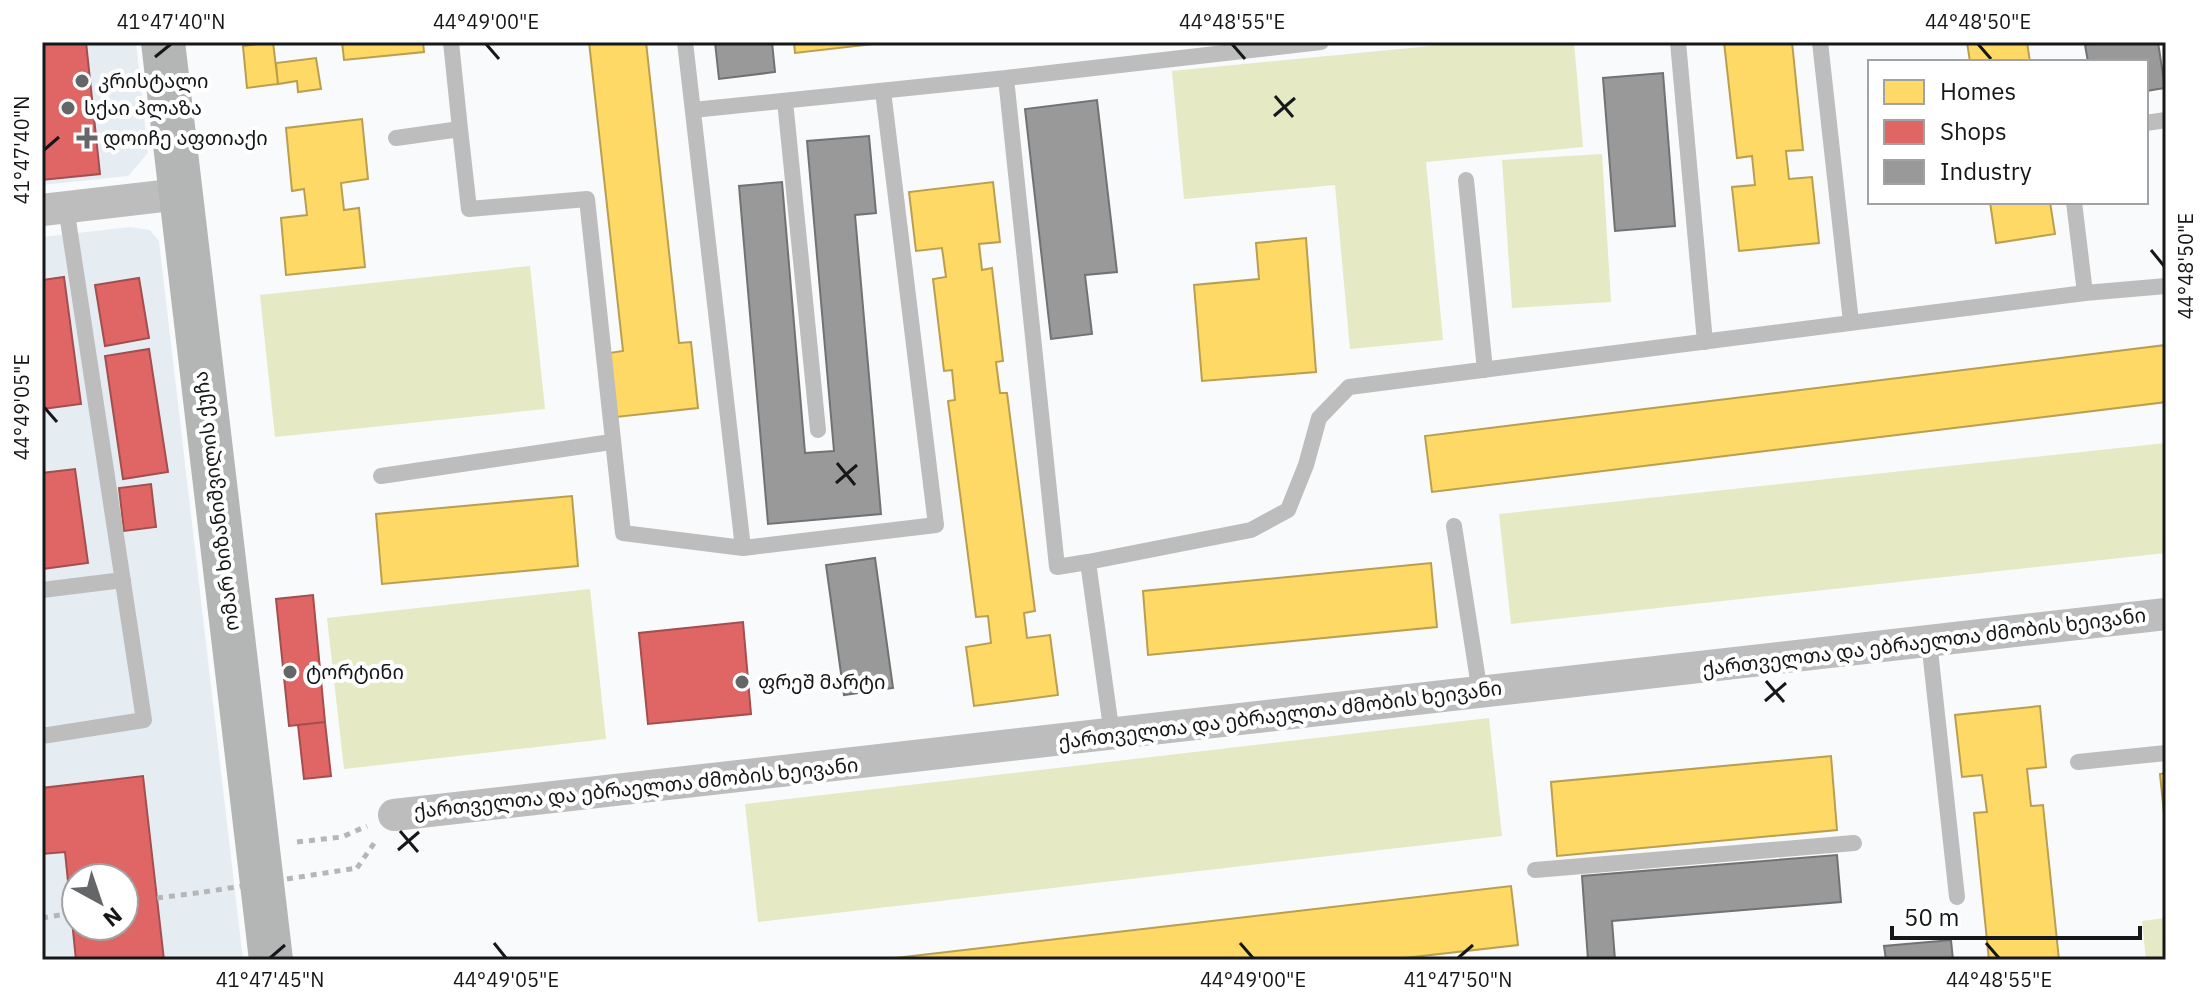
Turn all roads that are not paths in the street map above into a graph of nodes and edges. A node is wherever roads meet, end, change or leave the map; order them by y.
1 (163, 42) edge
2 (451, 42) edge
3 (685, 42) edge
4 (1321, 42) edge
5 (1678, 42) edge
6 (1820, 42) edge
7 (1006, 78) junction
8 (883, 91) junction
9 (785, 101) junction
10 (693, 110) junction
11 (460, 129) junction
12 (396, 138) dead end
13 (1466, 180) dead end
14 (180, 194) junction
15 (2074, 204) edge
16 (54, 209) edge
17 (2166, 286) edge
18 (2085, 293) junction
19 (1851, 322) junction
20 (1705, 342) junction
21 (1485, 370) junction
22 (818, 430) dead end
23 (611, 442) junction
24 (381, 476) dead end
25 (1454, 526) dead end
26 (743, 548) junction
27 (1088, 562) junction
28 (123, 580) junction
29 (42, 590) edge
30 (2166, 614) edge
31 (1929, 641) junction
32 (1480, 693) junction
33 (1112, 735) junction
34 (42, 736) edge
35 (2166, 753) edge
36 (2078, 762) dead end
37 (394, 815) dead end
38 (1854, 843) dead end
39 (1535, 870) dead end
40 (1957, 897) dead end
41 (271, 960) edge

1 - 14 main road, ომარ ხიზანიშვილის ქუჩა
2 - 11 lane
3 - 10 lane
4 - 7 lane
5 - 20 lane
6 - 19 lane
7 - 8 lane
7 - 27 lane
8 - 9 lane
8 - 26 lane
9 - 10 lane
9 - 22 lane
10 - 26 lane
11 - 12 lane
11 - 23 lane
13 - 21 lane
14 - 16 street
14 - 41 main road, ომარ ხიზანიშვილის ქუჩა
15 - 18 lane
16 - 28 lane
17 - 18 lane
18 - 19 lane
19 - 20 lane
20 - 21 lane
21 - 27 lane
23 - 24 lane
23 - 26 lane
25 - 32 lane
27 - 33 lane
28 - 29 lane
28 - 34 lane
30 - 31 street, ქართველთა და ებრაელთა ძმობის ხეივანი
31 - 32 street, ქართველთა და ებრაელთა ძმობის ხეივანი
31 - 40 lane
32 - 33 street, ქართველთა და ებრაელთა ძმობის ხეივანი
33 - 37 street, ქართველთა და ებრაელთა ძმობის ხეივანი
35 - 36 lane
38 - 39 lane

